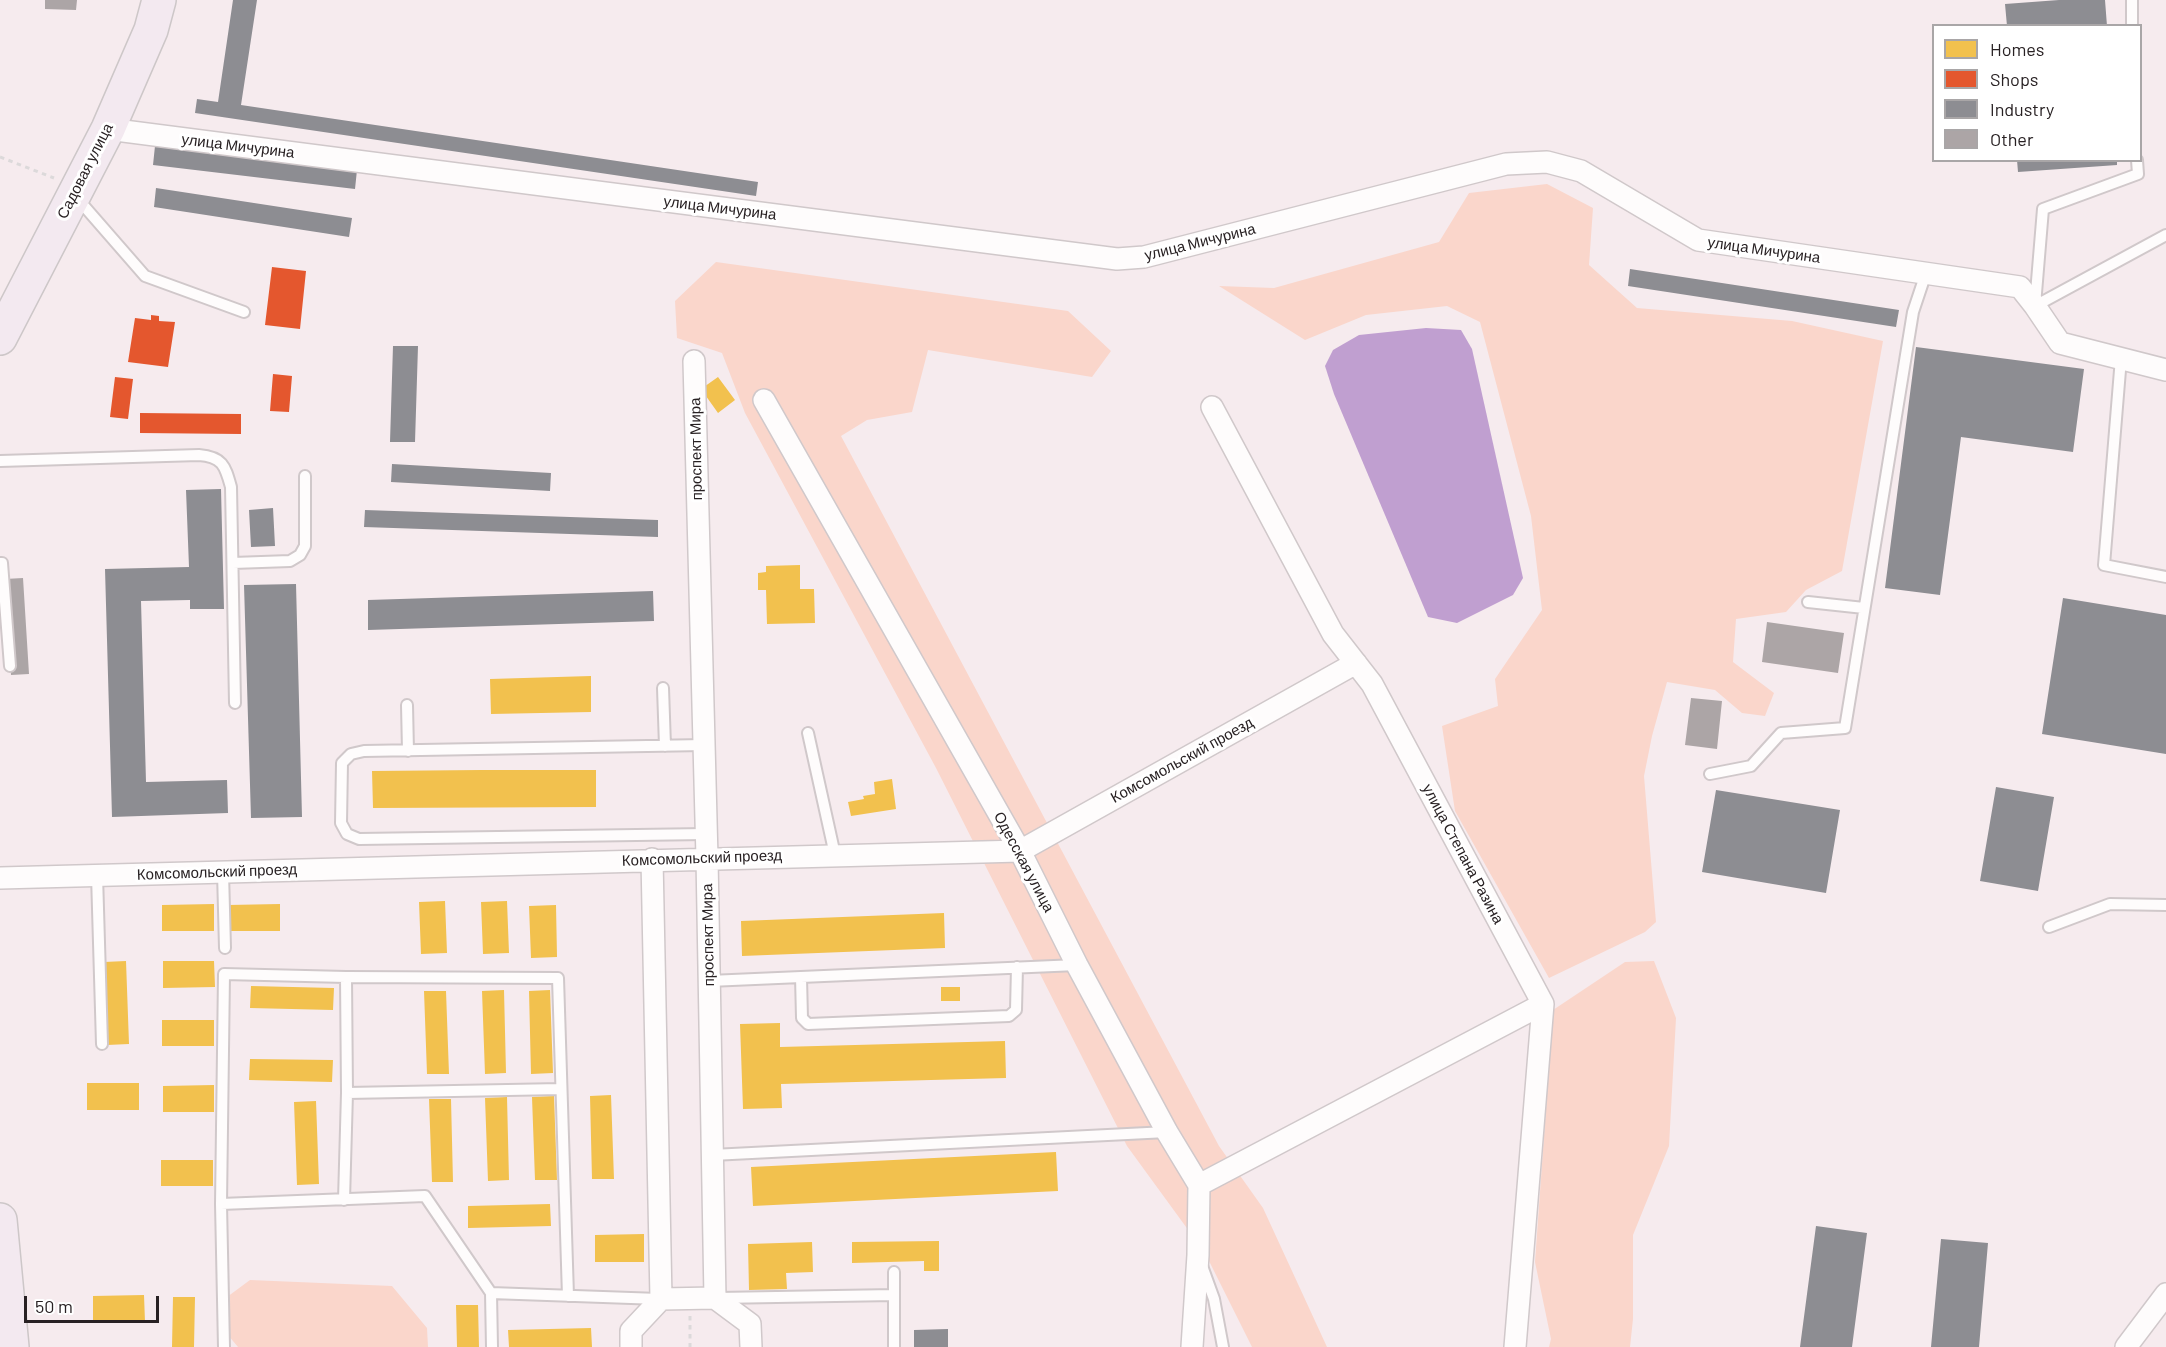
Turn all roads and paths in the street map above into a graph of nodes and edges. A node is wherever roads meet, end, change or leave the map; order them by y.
1 (159, 0) edge
2 (2132, 0) edge
3 (2132, 24) edge
4 (108, 129) junction
5 (0, 157) edge
6 (2137, 162) edge
7 (76, 191) junction
8 (2166, 235) edge
9 (1926, 273) junction
10 (2035, 306) junction
11 (244, 312) dead end
12 (0, 338) edge
13 (2121, 358) junction
14 (694, 361) dead end
15 (2166, 370) edge
16 (764, 400) dead end
17 (1212, 407) dead end
18 (0, 460) edge
19 (305, 476) dead end
20 (0, 563) edge
21 (233, 563) junction
22 (2166, 577) edge
23 (1808, 602) dead end
24 (1864, 608) junction
25 (1356, 663) junction
26 (10, 666) dead end
27 (663, 687) dead end
28 (235, 702) dead end
29 (407, 705) dead end
30 (808, 733) dead end
31 (704, 745) junction
32 (665, 746) junction
33 (408, 751) junction
34 (1710, 774) dead end
35 (706, 834) junction
36 (1020, 851) junction
37 (835, 855) junction
38 (707, 858) junction
39 (652, 860) junction
40 (223, 872) junction
41 (97, 875) junction
42 (0, 878) edge
43 (2166, 905) edge
44 (2049, 927) dead end
45 (225, 948) dead end
46 (1077, 965) junction
47 (1017, 967) junction
48 (345, 977) junction
49 (801, 977) junction
50 (709, 981) junction
51 (1543, 1004) junction
52 (102, 1044) dead end
53 (561, 1089) junction
54 (347, 1093) junction
55 (1167, 1132) junction
56 (712, 1155) junction
57 (1199, 1185) junction
58 (344, 1200) junction
59 (221, 1203) junction
60 (0, 1220) edge
61 (1198, 1255) junction
62 (894, 1272) dead end
63 (491, 1293) junction
64 (2166, 1294) edge
65 (894, 1295) junction
66 (568, 1296) junction
67 (715, 1298) junction
68 (661, 1299) junction
69 (690, 1299) junction
70 (12, 1347) edge
71 (224, 1347) edge
72 (492, 1347) edge
73 (631, 1347) edge
74 (690, 1347) edge
75 (751, 1347) edge
76 (894, 1347) edge
77 (1192, 1347) edge
78 (1223, 1347) edge
79 (1515, 1347) edge
80 (2126, 1347) edge

1 - 4 main road, Садовая улица
2 - 3 lane
4 - 7 main road, Садовая улица
4 - 9 street, улица Мичурина
5 - 7 path
6 - 10 lane
7 - 11 lane
7 - 12 main road, Садовая улица
8 - 10 lane
9 - 10 street, улица Мичурина
9 - 24 lane
10 - 13 street, улица Мичурина
13 - 15 street, улица Мичурина
13 - 22 lane
14 - 31 street, проспект Мира
16 - 36 street, Одесская улица
17 - 25 street, улица Степана Разина
18 - 21 lane
19 - 21 lane
20 - 26 lane
21 - 28 lane
23 - 24 lane
24 - 34 lane
25 - 36 street, Комсомольский проезд
25 - 51 street, улица Степана Разина
27 - 32 lane
29 - 33 lane
30 - 37 lane
31 - 32 lane
31 - 35 street, проспект Мира
32 - 33 lane
33 - 35 lane
35 - 38 street, проспект Мира
36 - 37 street, Комсомольский проезд
36 - 46 street, Одесская улица
37 - 38 street, Комсомольский проезд
38 - 39 street, Комсомольский проезд
38 - 50 street, проспект Мира
39 - 40 street, Комсомольский проезд
39 - 68 street
40 - 41 street, Комсомольский проезд
40 - 45 lane
41 - 42 street, Комсомольский проезд
41 - 52 lane
43 - 44 lane
46 - 47 lane
46 - 55 street, Одесская улица
47 - 49 lane
47 - 49 lane
48 - 53 lane
48 - 54 lane
48 - 59 lane
49 - 50 lane
50 - 56 street, проспект Мира
51 - 57 street
51 - 79 street
53 - 54 lane
53 - 66 lane
54 - 58 lane
55 - 56 lane
55 - 57 street, Одесская улица
56 - 67 street, проспект Мира
57 - 61 street
58 - 59 lane
58 - 63 lane
59 - 71 lane
60 - 70 main road
61 - 77 street
61 - 78 lane
62 - 65 lane
63 - 66 lane
63 - 72 lane
64 - 80 street
65 - 67 lane
65 - 76 lane
66 - 68 lane
67 - 69 street
67 - 75 street
68 - 69 street
68 - 73 street
69 - 74 path

